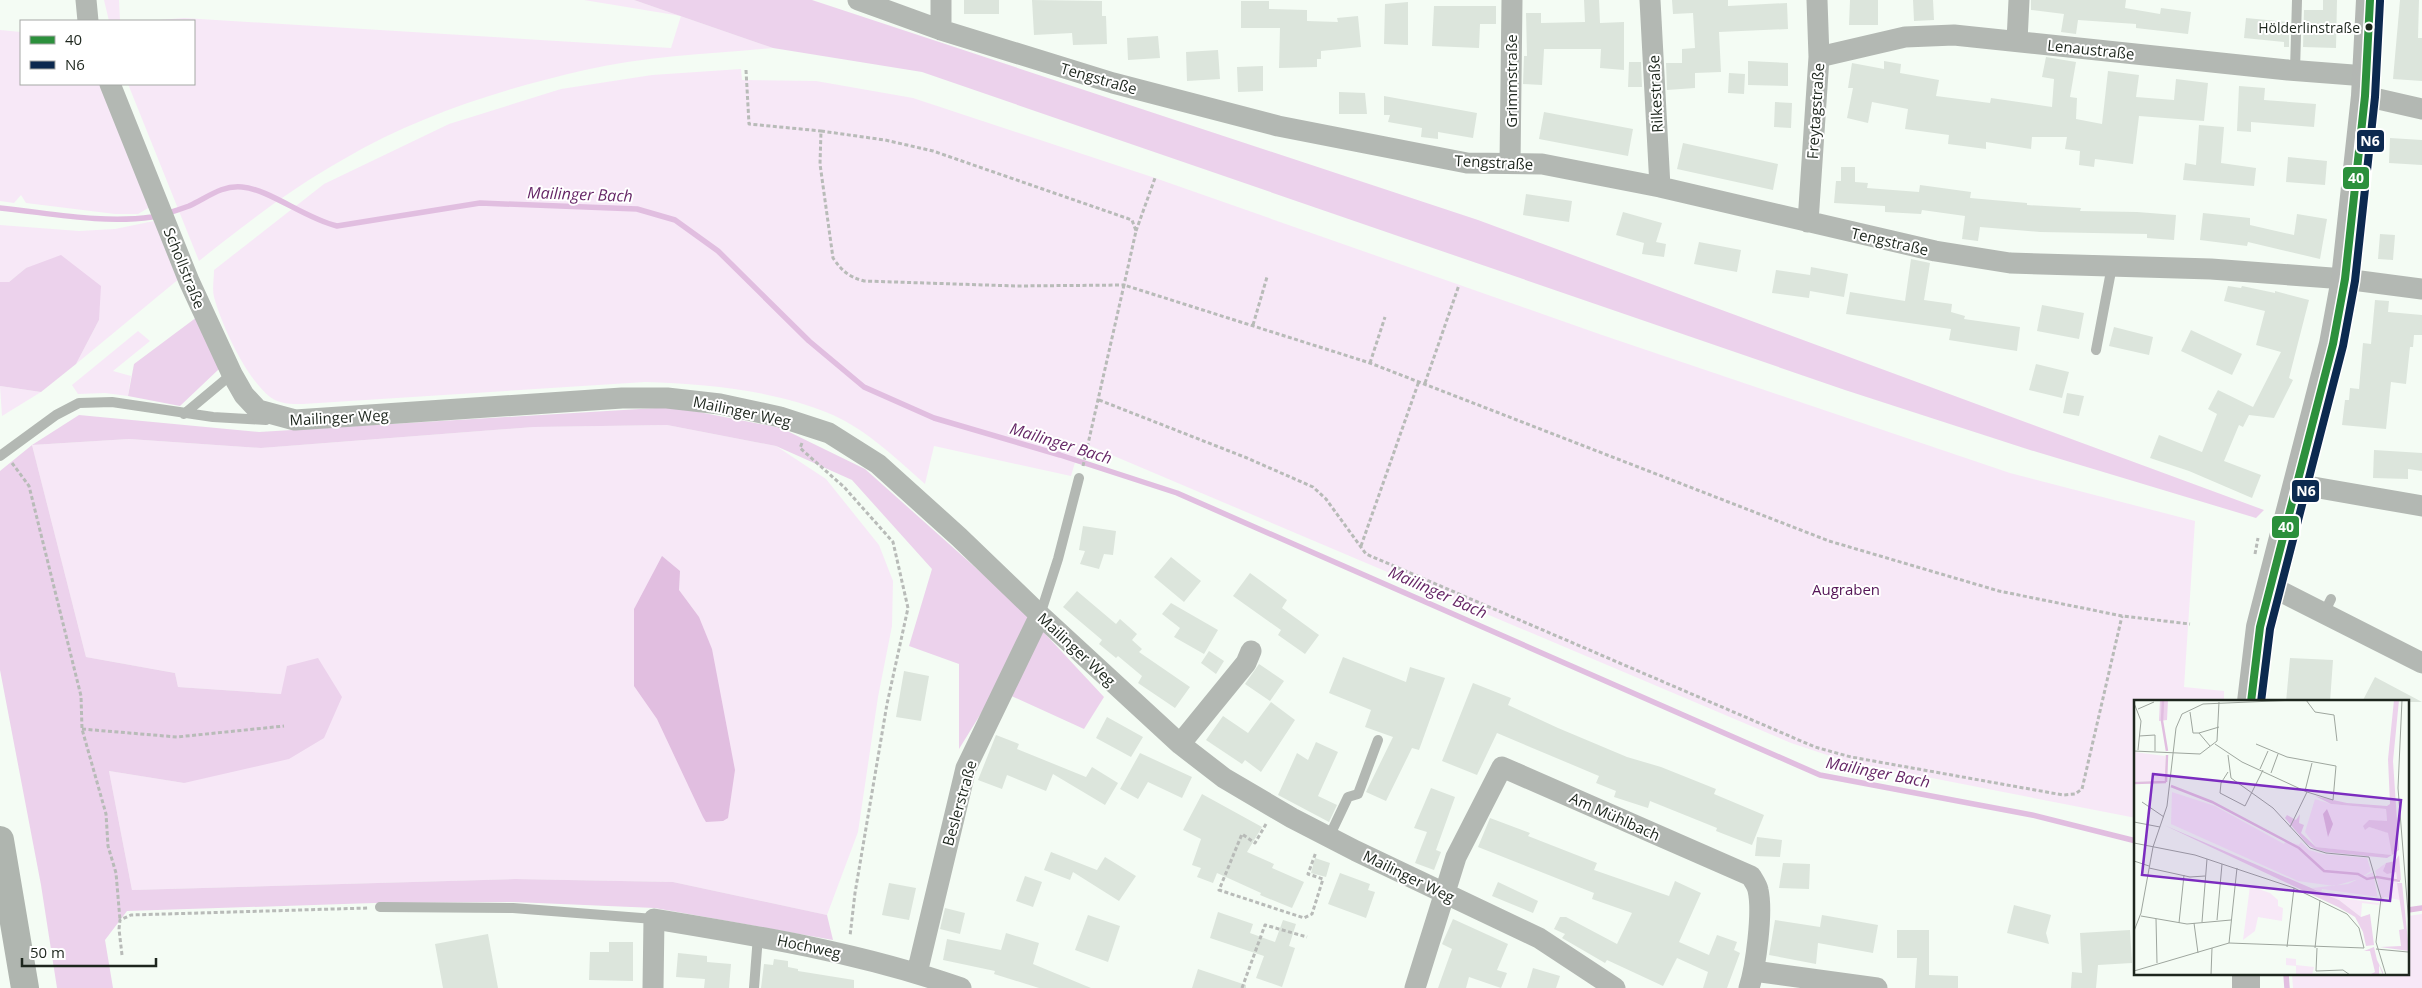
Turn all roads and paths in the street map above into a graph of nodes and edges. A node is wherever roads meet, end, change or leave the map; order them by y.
1 (86, 0) edge
2 (858, 0) edge
3 (941, 0) edge
4 (1512, 0) edge
5 (1650, 0) edge
6 (1817, 0) edge
7 (2019, 0) edge
8 (2297, 0) edge
9 (2370, 0) edge
10 (88, 20) edge
11 (941, 30) junction
12 (2017, 41) junction
13 (1819, 57) junction
14 (746, 70) dead end
15 (2295, 70) junction
16 (110, 85) edge
17 (2365, 86) junction
18 (2422, 109) edge
19 (821, 131) junction
20 (1510, 163) junction
21 (1155, 178) dead end
22 (1660, 187) junction
23 (1808, 222) junction
24 (1136, 231) junction
25 (2112, 266) junction
26 (1267, 277) dead end
27 (2345, 279) junction
28 (1124, 285) junction
29 (1459, 285) dead end
30 (2422, 290) edge
31 (1385, 317) dead end
32 (1253, 325) junction
33 (2096, 350) dead end
34 (1370, 363) junction
35 (232, 374) junction
36 (1419, 381) junction
37 (1425, 383) junction
38 (1099, 400) junction
39 (184, 414) junction
40 (295, 420) junction
41 (808, 426) junction
42 (1088, 450) dead end
43 (2, 454) edge
44 (1079, 478) dead end
45 (2296, 484) junction
46 (2422, 506) edge
47 (1361, 547) junction
48 (2270, 586) junction
49 (1040, 615) junction
50 (2122, 616) junction
51 (2190, 624) dead end
52 (1251, 651) dead end
53 (2422, 663) edge
54 (2251, 700) edge
55 (284, 726) dead end
56 (82, 729) junction
57 (1378, 740) dead end
58 (1180, 744) junction
59 (1274, 808) junction
60 (1326, 835) junction
61 (0, 840) edge
62 (1446, 894) junction
63 (380, 907) joint
64 (654, 919) junction
65 (120, 920) junction
66 (758, 936) junction
67 (1307, 938) dead end
68 (122, 954) dead end
69 (849, 955) junction
70 (925, 979) edge
71 (1752, 979) edge
72 (25, 988) edge
73 (653, 988) edge
74 (754, 988) edge
75 (961, 988) edge
76 (1242, 988) edge
77 (1415, 988) edge
78 (1615, 988) edge
79 (1877, 988) edge

1 - 10 street
2 - 11 street, Tengstraße
3 - 11 street
4 - 20 street, Grimmstraße
5 - 22 street, Rilkestraße
6 - 13 street, Freytagstraße
7 - 12 street
8 - 15 lane
9 - 17 street
11 - 20 street, Tengstraße
12 - 13 street, Lenaustraße
12 - 15 street, Lenaustraße
13 - 23 street, Freytagstraße
14 - 19 path
15 - 17 street, Lenaustraße
16 - 35 street, Schollstraße
17 - 18 street
17 - 27 street
19 - 24 path
19 - 28 path
20 - 22 street, Tengstraße
21 - 24 path
22 - 23 street, Tengstraße
23 - 25 street, Tengstraße
24 - 28 path
25 - 27 street, Tengstraße
25 - 33 lane
26 - 32 path
27 - 30 street, Tengstraße
27 - 45 street
28 - 32 path
28 - 38 path
29 - 37 path
31 - 34 path
32 - 34 path
34 - 36 path
35 - 39 lane
35 - 40 street, Schollstraße
36 - 37 path
36 - 47 path
37 - 50 path
38 - 42 path
38 - 47 path
39 - 40 lane, Mailinger Weg
39 - 43 lane, Mailinger Weg
40 - 41 street, Mailinger Weg
41 - 49 street, Mailinger Weg
41 - 69 path
43 - 56 path
44 - 49 lane
45 - 46 street
45 - 48 street
47 - 50 path
48 - 53 street
48 - 54 street
49 - 58 street, Mailinger Weg
49 - 70 street, Beslerstraße
50 - 51 path
52 - 58 street
55 - 56 path
56 - 65 path
57 - 60 lane
58 - 59 street, Mailinger Weg
59 - 60 street, Mailinger Weg
59 - 60 path
60 - 62 street, Mailinger Weg
61 - 72 highway
62 - 71 street, Am Mühlbach
62 - 77 street
62 - 78 street, Mailinger Weg
63 - 64 lane
63 - 65 path
64 - 66 street, Hochweg
64 - 73 street
65 - 68 path
66 - 69 street, Hochweg
66 - 74 lane
67 - 76 path
69 - 70 street, Hochweg
70 - 75 street, Hochweg
71 - 79 street

